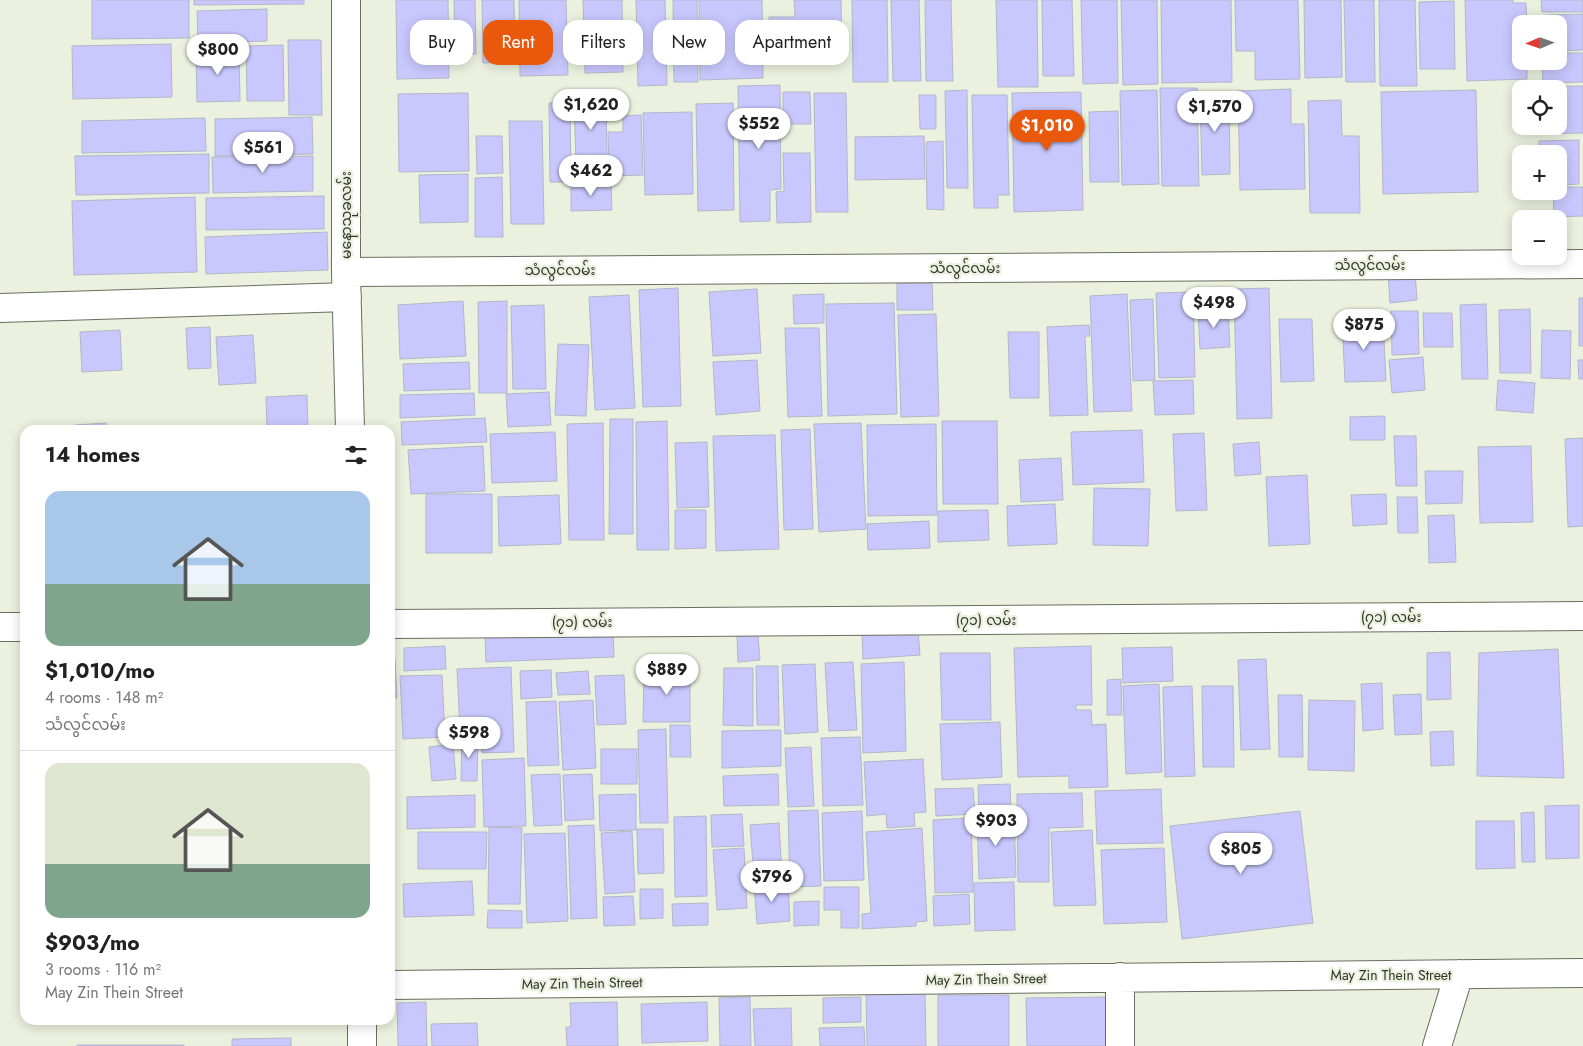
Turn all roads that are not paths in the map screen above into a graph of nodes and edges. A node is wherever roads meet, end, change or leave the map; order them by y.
1 (346, 0) edge
2 (1583, 264) edge
3 (347, 284) junction
4 (0, 308) edge
5 (350, 425) edge
6 (1583, 616) edge
7 (395, 624) edge
8 (0, 627) edge
9 (20, 627) edge
10 (1583, 973) edge
11 (1460, 974) junction
12 (1120, 977) junction
13 (395, 985) edge
14 (362, 1025) edge
15 (362, 1046) edge
16 (1120, 1046) edge
17 (1437, 1046) edge

1 - 3 street, မနောသုခလမ်း
2 - 3 street, သံလွင်လမ်း
3 - 4 street, သံလွင်လမ်း
3 - 5 street, မနောသုခလမ်း
6 - 7 street, (၇၁) လမ်း
8 - 9 street
10 - 11 street, May Zin Thein Street
11 - 12 street, May Zin Thein Street
11 - 17 street
12 - 13 street, May Zin Thein Street
12 - 16 street
14 - 15 street

